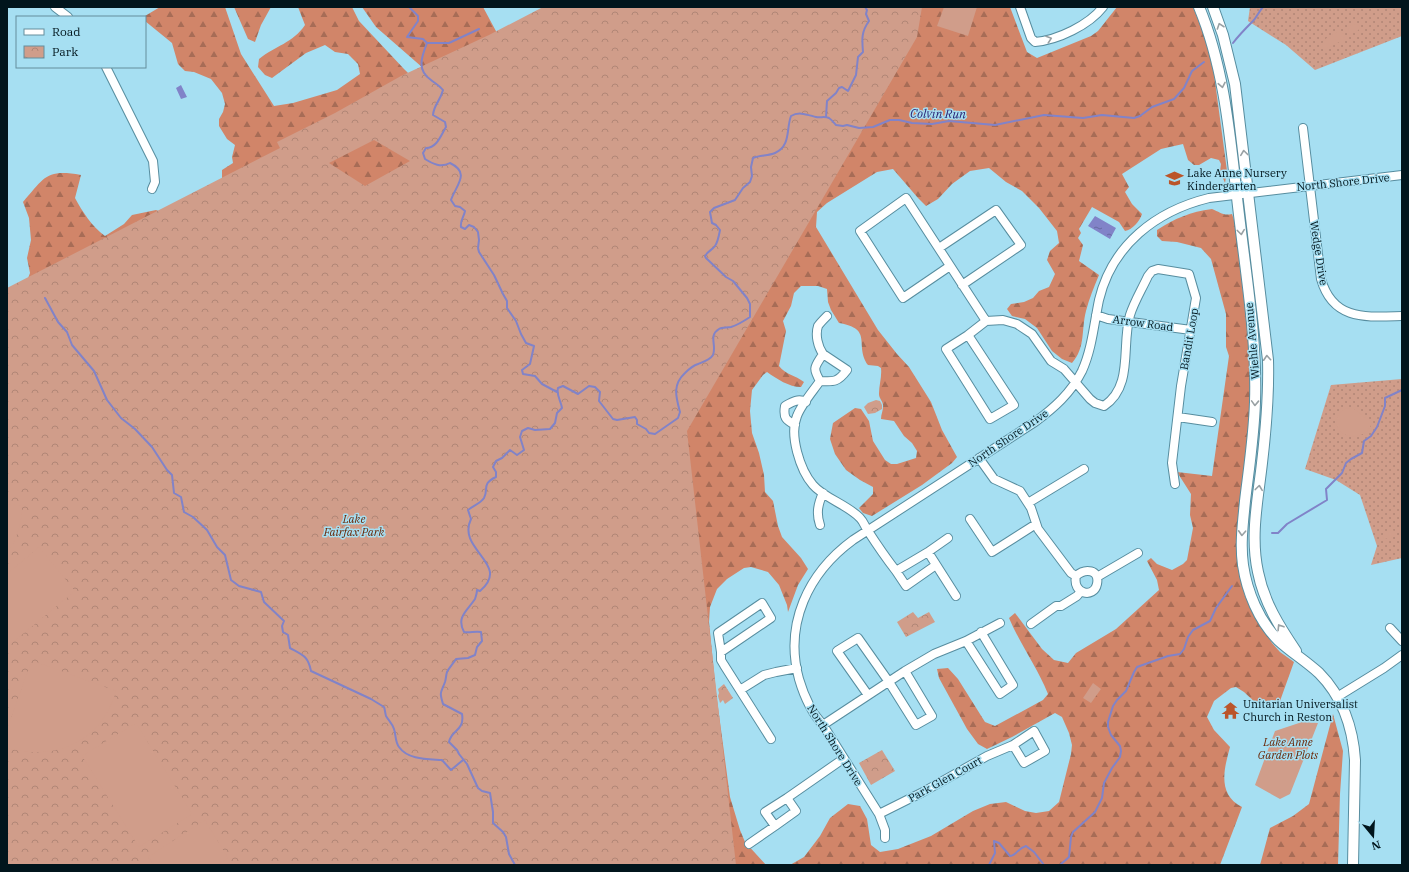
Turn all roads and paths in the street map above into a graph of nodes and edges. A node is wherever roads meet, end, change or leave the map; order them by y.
1 (55, 7) edge
2 (1020, 7) edge
3 (1103, 7) edge
4 (1199, 7) edge
5 (1213, 7) edge
6 (67, 16) edge
7 (106, 68) edge
8 (1303, 128) dead end
9 (1402, 175) edge
10 (1310, 186) junction
11 (152, 189) dead end
12 (1248, 192) junction
13 (1236, 194) junction
14 (939, 248) junction
15 (950, 266) junction
16 (962, 285) junction
17 (1096, 315) junction
18 (827, 316) dead end
19 (1402, 316) edge
20 (986, 321) junction
21 (1129, 322) junction
22 (1191, 330) junction
23 (968, 335) junction
24 (823, 354) junction
25 (820, 381) junction
26 (1076, 382) junction
27 (806, 402) junction
28 (1178, 417) junction
29 (1212, 422) dead end
30 (796, 425) junction
31 (979, 458) junction
32 (1084, 469) dead end
33 (1175, 484) dead end
34 (823, 493) junction
35 (1028, 503) junction
36 (970, 519) dead end
37 (1036, 524) junction
38 (820, 525) dead end
39 (868, 531) junction
40 (948, 538) dead end
41 (928, 552) junction
42 (1138, 553) dead end
43 (936, 565) junction
44 (896, 571) junction
45 (1076, 576) junction
46 (1097, 577) junction
47 (1081, 591) junction
48 (956, 596) dead end
49 (1000, 623) dead end
50 (1031, 624) dead end
51 (1390, 628) dead end
52 (981, 632) junction
53 (966, 641) junction
54 (1402, 641) edge
55 (721, 652) junction
56 (1402, 655) edge
57 (1302, 659) junction
58 (797, 668) junction
59 (905, 671) junction
60 (889, 682) junction
61 (740, 690) junction
62 (868, 695) junction
63 (1337, 698) junction
64 (823, 725) junction
65 (771, 739) dead end
66 (1012, 745) dead end
67 (843, 759) junction
68 (787, 798) junction
69 (879, 814) junction
70 (774, 826) junction
71 (885, 838) dead end
72 (749, 844) dead end
73 (1353, 865) edge

1 - 6 street
2 -> 3 street
4 -> 13 main road, Wiehle Avenue
12 -> 5 main road, Wiehle Avenue
7 - 11 street
8 - 10 street, Wedge Drive
9 - 10 street, North Shore Drive
10 - 12 street, North Shore Drive
10 - 19 street, Wedge Drive
12 - 13 street, North Shore Drive
57 -> 12 main road, Wiehle Avenue
13 - 17 street, North Shore Drive
13 -> 57 main road, Wiehle Avenue
14 - 15 street
14 - 15 street
14 - 16 street
15 - 16 street
16 - 20 street
17 - 21 street, Arrow Road
17 - 26 street, North Shore Drive
18 - 24 street
20 - 23 street
20 - 26 street
21 - 22 street, Arrow Road
21 - 22 street, Bandit Loop
21 - 26 street, Bandit Loop
22 - 28 street, Bandit Loop
23 - 23 street
24 - 25 street
24 - 25 street
25 - 27 street
26 - 31 street, North Shore Drive
27 - 30 street
27 - 30 street
28 - 29 street
28 - 33 street, Bandit Loop
30 - 34 street
31 - 35 street
31 - 39 street, North Shore Drive
32 - 35 street
34 - 38 street
34 - 39 street
35 - 37 street
36 - 37 street
37 - 45 street
39 - 44 street
39 - 58 street, North Shore Drive
40 - 41 street
41 - 43 street
41 - 44 street
42 - 46 street
43 - 44 street
43 - 48 street
45 - 46 street
45 - 47 street
46 - 47 street
47 - 50 street
49 - 52 street
51 - 54 street
52 - 53 street
52 - 53 street
53 - 59 street
55 - 55 street
55 - 61 street
56 - 63 street
57 - 63 main road, Wiehle Avenue
58 - 61 street
58 - 64 street, North Shore Drive
59 - 60 street
59 - 60 street
60 - 62 street
60 - 62 street
61 - 65 street
62 - 64 street
63 - 73 main road, Wiehle Avenue
64 - 67 street, North Shore Drive
66 - 69 street, Park Glen Court
67 - 68 street
67 - 69 street, North Shore Drive
68 - 70 street
68 - 70 street
69 - 71 street, North Shore Drive
70 - 72 street

